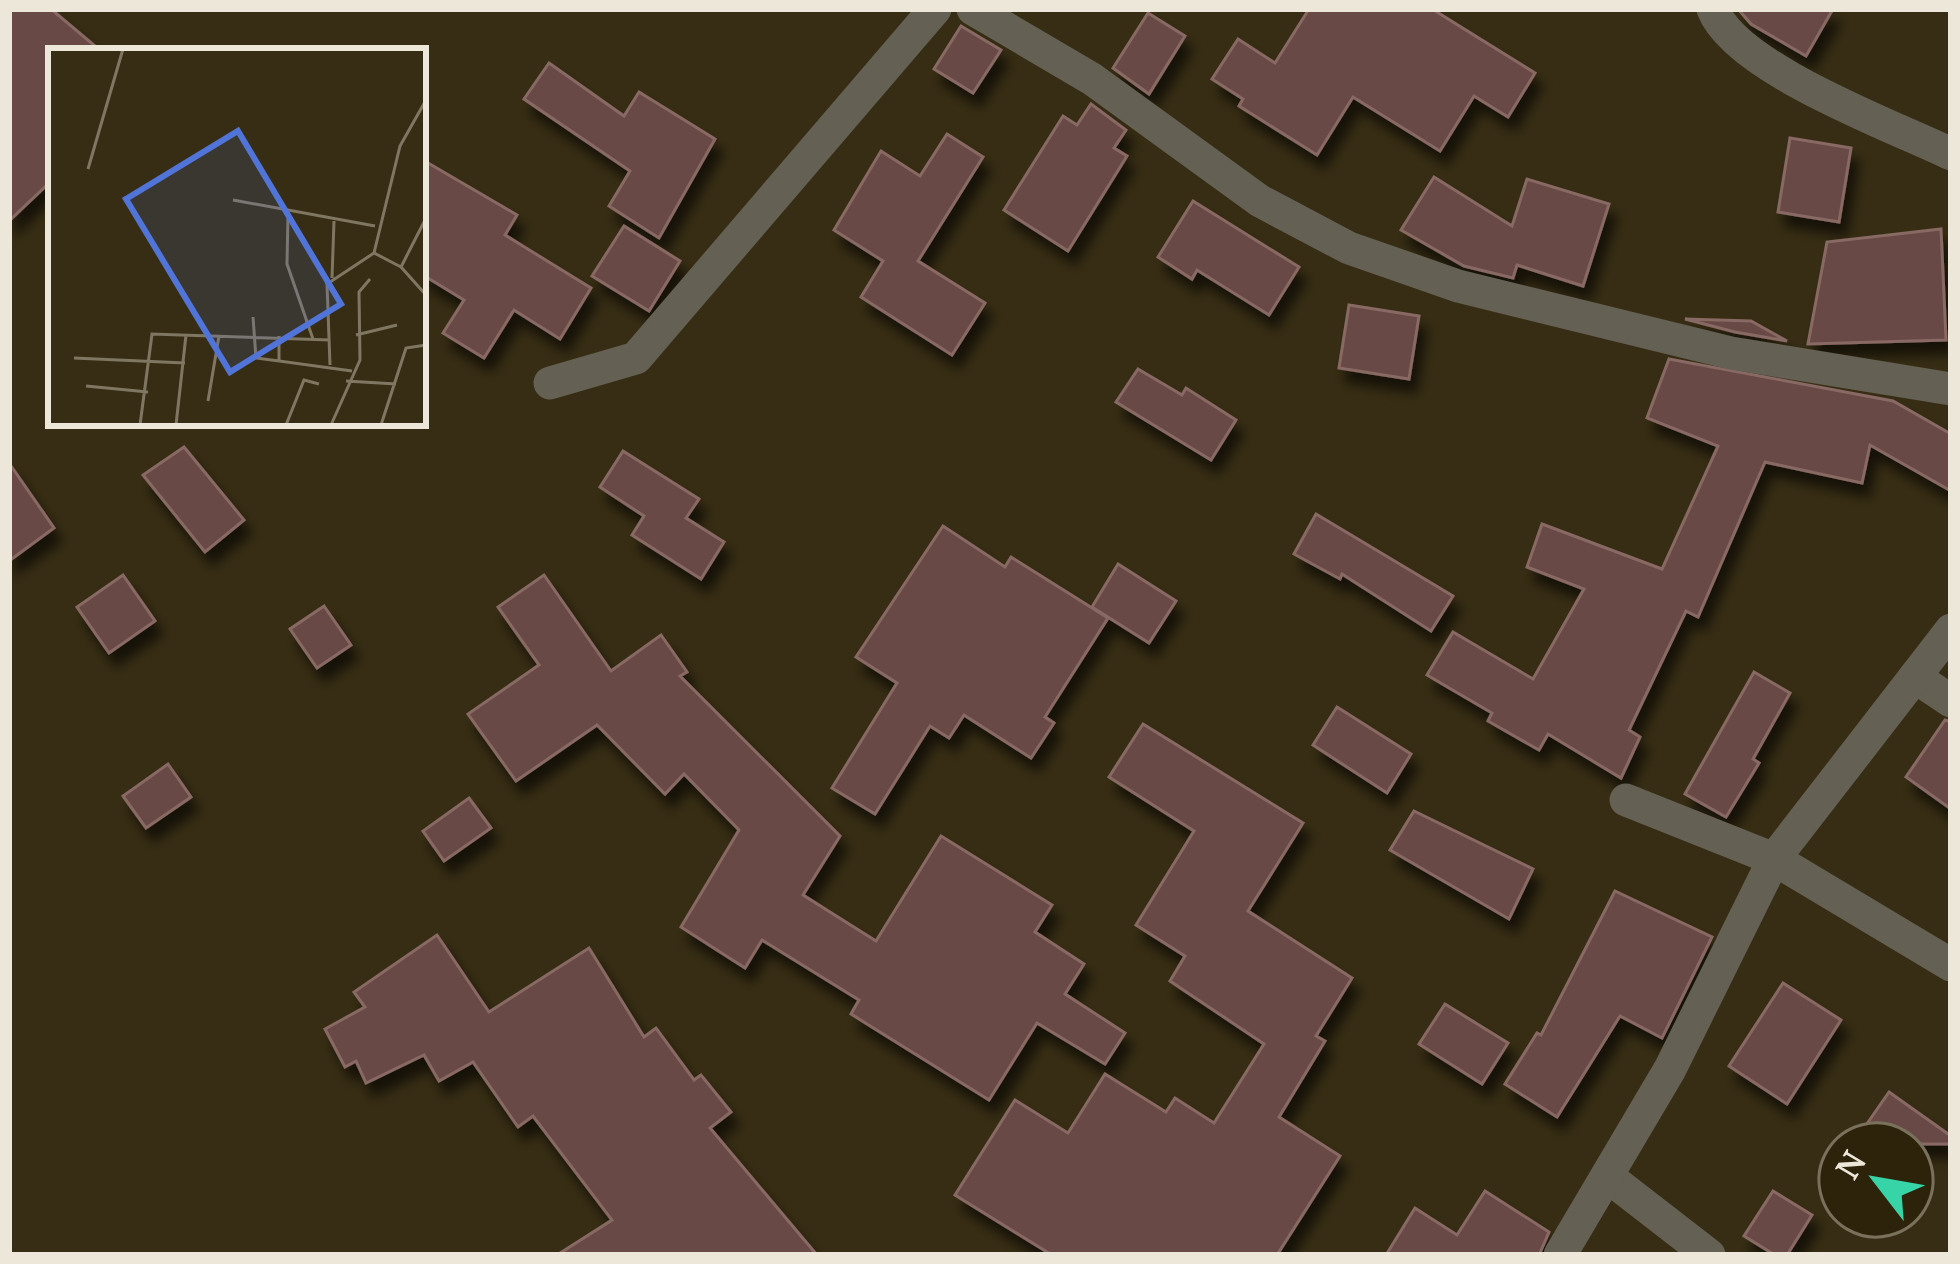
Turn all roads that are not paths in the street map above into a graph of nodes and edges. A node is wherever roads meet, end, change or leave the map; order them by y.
1 (935, 9) edge
2 (973, 9) edge
3 (1713, 9) edge
4 (1951, 154) edge
5 (550, 383) dead end
6 (1951, 389) edge
7 (1951, 630) edge
8 (1915, 677) junction
9 (1951, 701) edge
10 (1626, 800) dead end
11 (1774, 859) junction
12 (1951, 965) edge
13 (1607, 1176) junction
14 (1560, 1255) edge
15 (1709, 1255) edge

1 - 5 street
2 - 6 street
3 - 4 street
7 - 8 street
8 - 9 street
8 - 11 street
10 - 11 street
11 - 12 street
11 - 13 street
13 - 14 street
13 - 15 street

